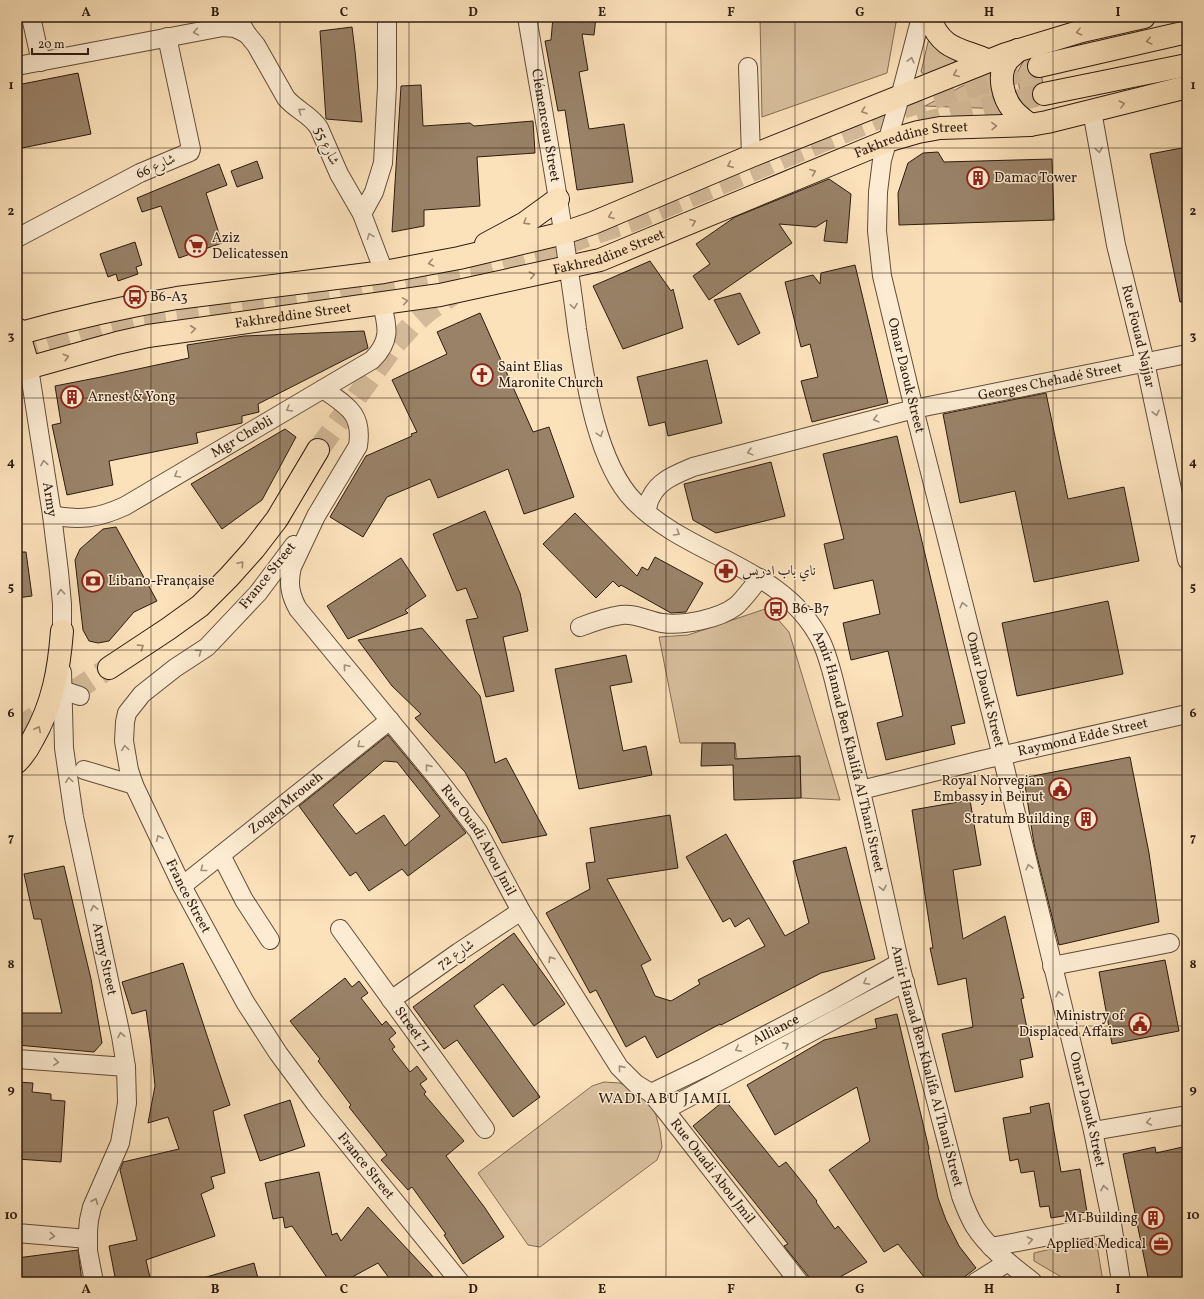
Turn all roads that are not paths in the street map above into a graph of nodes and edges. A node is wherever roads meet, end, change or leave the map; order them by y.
1 (31, 17) edge
2 (238, 17) edge
3 (387, 17) edge
4 (527, 17) edge
5 (921, 17) edge
6 (929, 17) edge
7 (1144, 17) edge
8 (1187, 32) edge
9 (247, 34) junction
10 (166, 37) junction
11 (1018, 50) junction
12 (989, 61) junction
13 (41, 62) junction
14 (1187, 65) edge
15 (17, 66) edge
16 (1039, 66) tunnel mouth
17 (748, 67) dead end
18 (1187, 88) edge
19 (1044, 94) tunnel mouth
20 (900, 97) junction
21 (1092, 111) junction
22 (1030, 125) junction
23 (887, 141) junction
24 (750, 156) junction
25 (558, 199) junction
26 (362, 214) junction
27 (564, 233) junction
28 (17, 238) edge
29 (459, 258) junction
30 (568, 268) junction
31 (384, 272) junction
32 (382, 304) junction
33 (18, 332) edge
34 (1187, 354) edge
35 (1145, 362) junction
36 (23, 370) edge
37 (322, 389) junction
38 (914, 409) junction
39 (318, 450) tunnel mouth
40 (646, 512) junction
41 (52, 515) junction
42 (316, 516) junction
43 (1187, 560) edge
44 (760, 578) junction
45 (580, 627) dead end
46 (62, 631) junction
47 (109, 668) tunnel mouth
48 (62, 690) junction
49 (80, 696) dead end
50 (1187, 714) edge
51 (390, 720) junction
52 (1002, 756) junction
53 (17, 762) edge
54 (84, 770) dead end
55 (134, 785) junction
56 (861, 790) junction
57 (221, 855) junction
58 (182, 886) junction
59 (521, 912) junction
60 (340, 929) dead end
61 (270, 940) dead end
62 (1170, 943) dead end
63 (899, 963) junction
64 (1052, 966) junction
65 (905, 982) junction
66 (391, 1000) junction
67 (17, 1058) edge
68 (126, 1067) junction
69 (651, 1093) junction
70 (665, 1110) junction
71 (1187, 1115) edge
72 (485, 1129) dead end
73 (1093, 1131) junction
74 (1112, 1224) junction
75 (17, 1233) edge
76 (88, 1239) junction
77 (992, 1247) junction
78 (1008, 1262) junction
79 (94, 1282) edge
80 (460, 1282) edge
81 (799, 1282) edge
82 (976, 1282) edge
83 (1033, 1282) edge
84 (1121, 1282) edge

1 - 13 street
2 - 9 street, شارع 55
3 - 26 street
4 - 25 street, Clémenceau Street
20 -> 5 street, Omar Daouk Street
6 - 12 main road
7 -> 11 main road
8 -> 16 main road
9 -> 10 street
26 -> 9 street, شارع 55
10 - 13 street
10 - 28 street, شارع 66
11 - 12 main road
11 - 22 main road
12 -> 20 main road
13 - 15 street
14 - 19 main road
17 - 24 street
21 -> 18 main road, Fakhreddine Street
20 - 23 street, Omar Daouk Street
20 -> 24 main road
21 - 22 main road, Fakhreddine Street
21 -> 35 street, Rue Fouad Najjar
23 -> 22 main road, Fakhreddine Street
30 -> 23 main road, Fakhreddine Street
23 - 38 street, Omar Daouk Street
24 -> 27 main road
25 - 27 street, Clémenceau Street
25 -> 29 main road
31 -> 26 street, شارع 55
27 - 29 main road
27 - 30 street, Clémenceau Street
29 -> 31 main road
32 -> 30 main road, Fakhreddine Street
30 -> 40 street, Amir Hamad Ben Khalifa Al Thani Street
31 - 33 main road
36 -> 32 main road, Fakhreddine Street
32 - 37 street, Mgr Chebli
33 - 36 main road
34 - 35 street, Georges Chehadé Street
35 - 38 street, Georges Chehadé Street
35 -> 43 street, Rue Fouad Najjar
41 -> 36 street, Army
37 -> 41 street, Mgr Chebli
37 - 42 street, Rue Ouadi Abou Jmil
38 -> 40 street, Georges Chehadé Street
52 -> 38 street, Omar Daouk Street
47 -> 39 main road
40 -> 44 street, Amir Hamad Ben Khalifa Al Thani Street
46 -> 41 street, Army
51 -> 42 street, Rue Ouadi Abou Jmil
55 -> 42 street, France Street
44 - 45 street
44 - 56 street, Amir Hamad Ben Khalifa Al Thani Street
46 - 48 street, Army Street
53 -> 46 main road
48 - 49 street
68 -> 48 street, Army Street
50 - 52 street, Raymond Edde Street
51 -> 57 street, Zoqaq Mroueh
59 -> 51 street, Rue Ouadi Abou Jmil
52 - 56 street, Raymond Edde Street
64 -> 52 street, Omar Daouk Street
54 - 55 street
58 -> 55 street, France Street
56 -> 63 street, Amir Hamad Ben Khalifa Al Thani Street
57 -> 58 street, Zoqaq Mroueh
57 - 61 street
58 - 80 street, France Street
59 - 66 street, شارع 72
69 -> 59 street, Rue Ouadi Abou Jmil
60 - 66 street, Street 71
62 - 64 street
63 - 65 street, Amir Hamad Ben Khalifa Al Thani Street
63 -> 69 street, Alliance
73 -> 64 street, Omar Daouk Street
70 -> 65 street, Alliance
65 - 77 street, Amir Hamad Ben Khalifa Al Thani Street
66 - 72 street, Street 71
67 -> 68 street
76 -> 68 street, Army Street
69 - 70 street, Rue Ouadi Abou Jmil
70 - 81 street, Rue Ouadi Abou Jmil
71 -> 73 street
74 -> 73 street, Omar Daouk Street
77 -> 74 street
74 - 84 street, Omar Daouk Street
75 -> 76 street
76 - 79 street, Army Street
77 - 78 street, Amir Hamad Ben Khalifa Al Thani Street
78 - 82 street
78 - 83 street, Amir Hamad Ben Khalifa Al Thani Street

